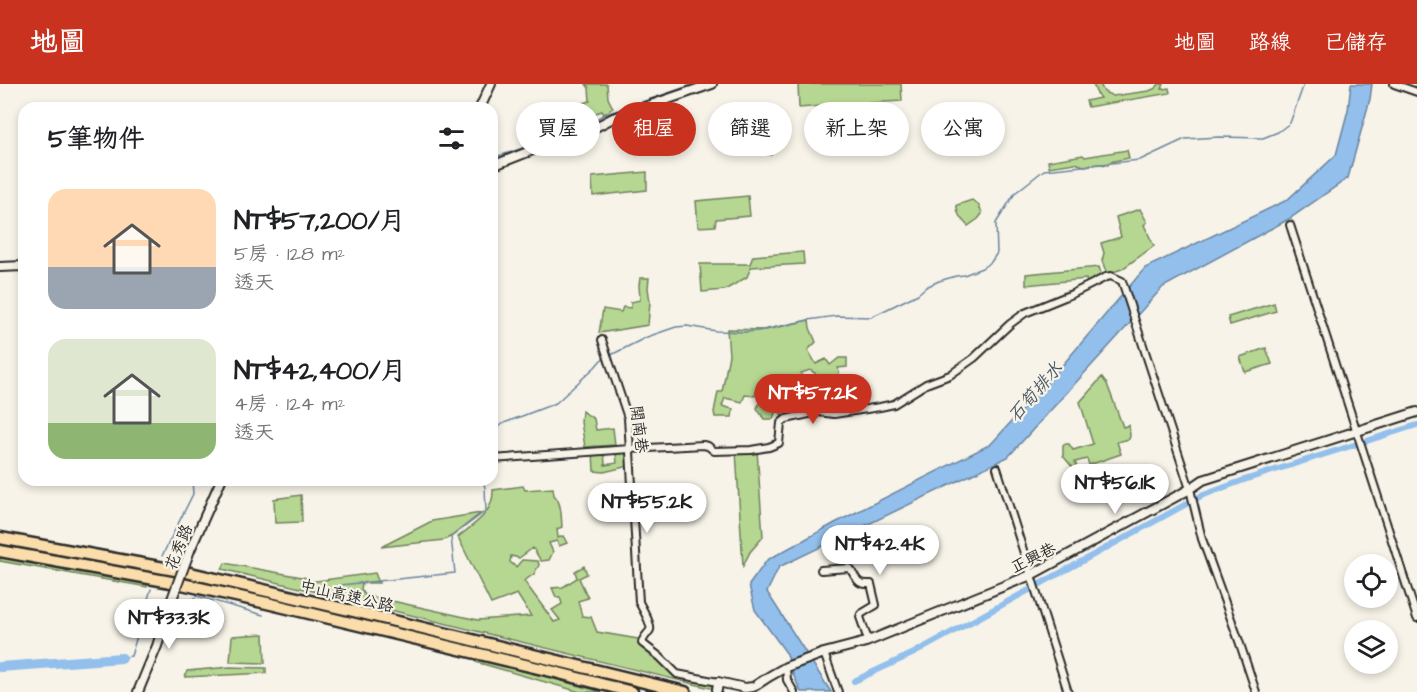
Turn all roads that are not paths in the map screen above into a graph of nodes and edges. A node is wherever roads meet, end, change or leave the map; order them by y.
1 (490, 84) edge
2 (712, 84) edge
3 (1394, 84) edge
4 (1417, 92) edge
5 (482, 102) edge
6 (498, 164) edge
7 (1290, 225) dead end
8 (18, 266) edge
9 (0, 267) edge
10 (602, 340) dead end
11 (1417, 412) edge
12 (1357, 431) junction
13 (630, 449) junction
14 (498, 459) edge
15 (997, 468) dead end
16 (217, 486) edge
17 (1190, 489) junction
18 (0, 538) edge
19 (0, 551) edge
20 (821, 570) dead end
21 (1031, 575) junction
22 (1417, 618) edge
23 (868, 640) junction
24 (824, 653) junction
25 (786, 667) junction
26 (717, 686) joint
27 (138, 692) edge
28 (632, 692) edge
29 (685, 692) edge
30 (794, 692) edge
31 (838, 692) edge
32 (1068, 692) edge
33 (1256, 692) edge

1 - 5 street
2 - 6 street
3 - 4 street
7 - 12 street
8 - 9 street
10 - 13 street, 開南巷
11 - 12 street, 正興巷
12 - 17 street, 正興巷
12 - 22 street
13 - 14 street
13 - 17 street
13 - 26 street, 開南巷
15 - 21 street
16 - 27 street, 花秀路, bridge
17 - 21 street, 正興巷
17 - 33 street
18 - 29 highway, 中山高速公路
19 - 28 highway, 中山高速公路
20 - 23 street
21 - 23 street, 正興巷
21 - 32 street
23 - 24 street, 正興巷
24 - 25 street, 開南巷
24 - 31 street
25 - 26 street, 開南巷
25 - 30 street

